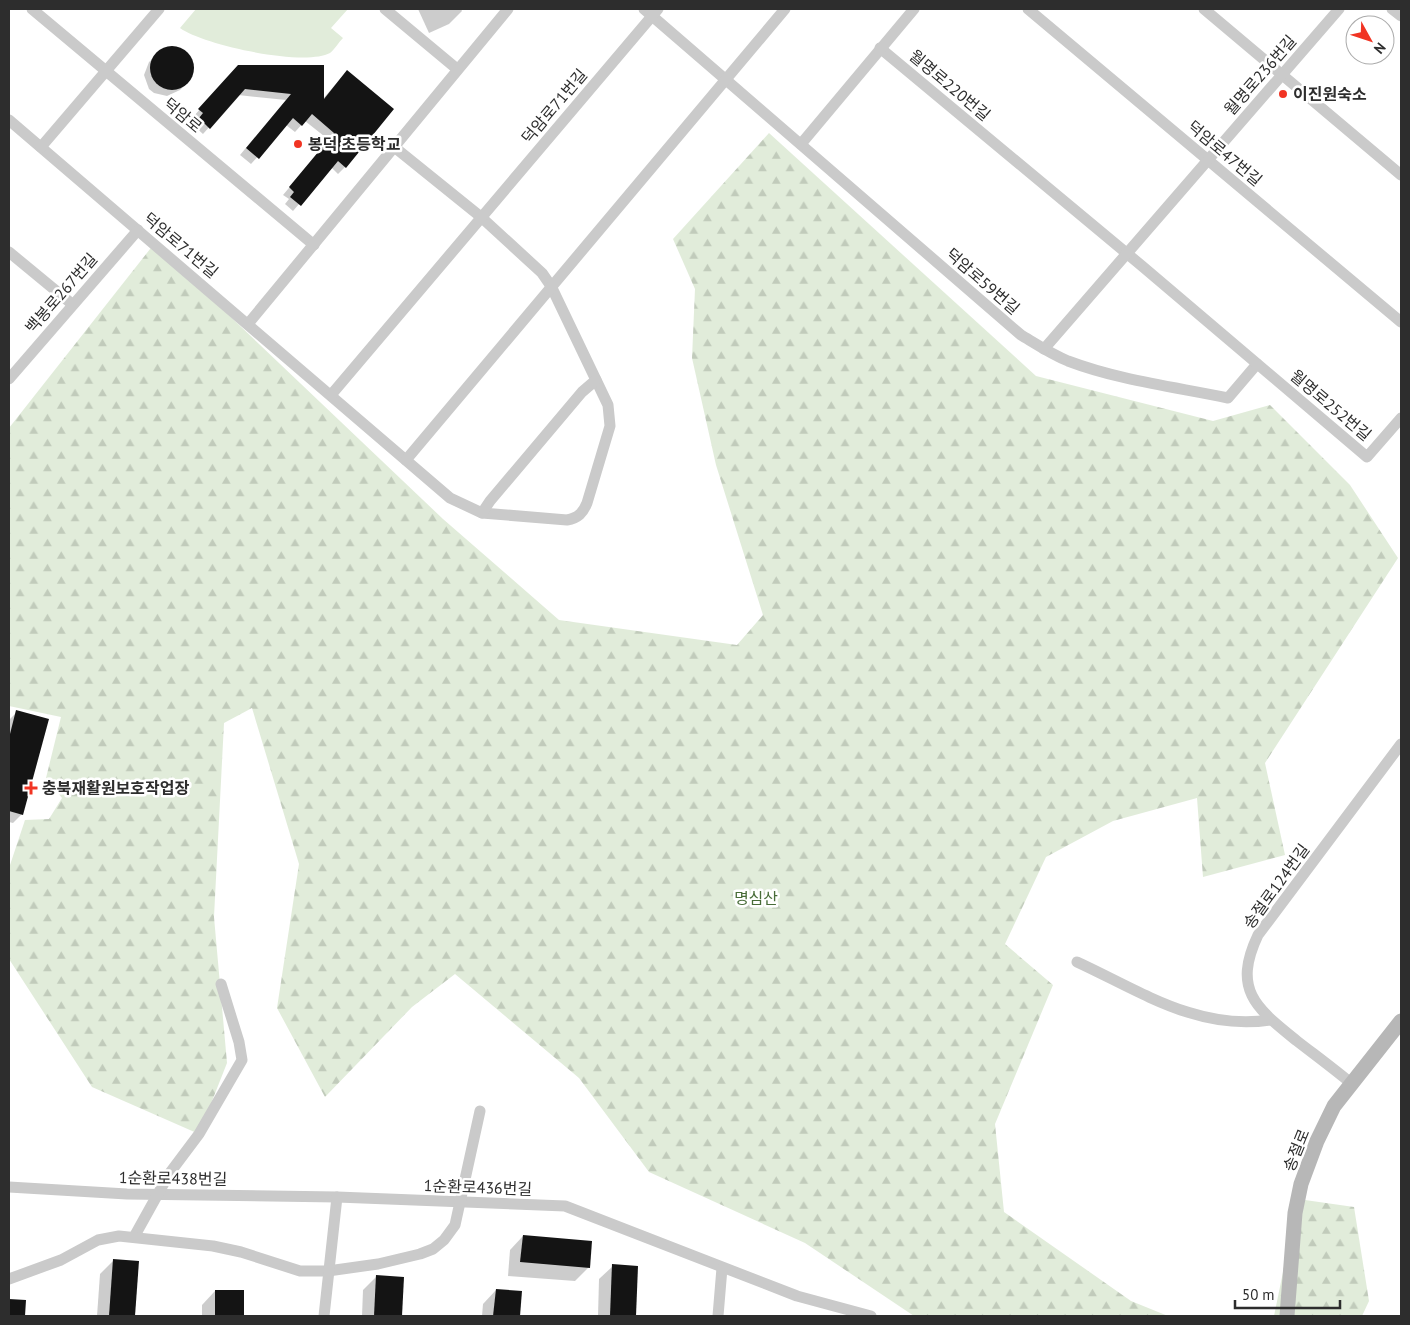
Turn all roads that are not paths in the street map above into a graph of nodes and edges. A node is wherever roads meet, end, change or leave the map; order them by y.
1 (32, 9) edge
2 (159, 9) edge
3 (385, 9) edge
4 (508, 9) edge
5 (785, 9) edge
6 (914, 9) edge
7 (1028, 9) edge
8 (1204, 9) edge
9 (1339, 9) edge
10 (1392, 9) edge
11 (651, 11) edge
12 (1401, 16) edge
13 (880, 48) junction
14 (457, 69) junction
15 (105, 71) junction
16 (1282, 75) junction
17 (725, 79) junction
18 (9, 120) edge
19 (801, 144) junction
20 (394, 146) junction
21 (41, 147) junction
22 (1209, 161) junction
23 (1401, 175) edge
24 (482, 217) junction
25 (138, 230) junction
26 (314, 245) junction
27 (9, 252) edge
28 (1128, 254) junction
29 (551, 286) junction
30 (72, 304) junction
31 (1401, 322) edge
32 (248, 324) junction
33 (1044, 349) junction
34 (1257, 364) junction
35 (9, 379) edge
36 (596, 380) junction
37 (331, 395) junction
38 (1401, 418) edge
39 (406, 460) junction
40 (482, 513) junction
41 (1401, 744) edge
42 (1077, 962) dead end
43 (221, 984) dead end
44 (1270, 1020) junction
45 (1401, 1021) edge
46 (1352, 1084) junction
47 (480, 1111) dead end
48 (9, 1187) edge
49 (157, 1194) junction
50 (337, 1198) junction
51 (461, 1202) junction
52 (134, 1237) junction
53 (722, 1268) junction
54 (328, 1271) junction
55 (9, 1279) edge
56 (324, 1316) edge
57 (718, 1316) edge
58 (871, 1316) edge
59 (1287, 1316) edge

1 - 15 street, 덕암로
2 - 15 street
3 - 14 street
4 - 14 street
5 - 17 street
6 - 13 street
7 - 22 street, 덕암로47번길
8 - 16 street
9 - 16 street, 월명로236번길
10 - 12 street
11 - 17 street, 덕암로59번길
11 - 24 street, 덕암로71번길
13 - 19 street
13 - 28 street, 월명로220번길
14 - 20 street
15 - 21 street
15 - 26 street, 덕암로
16 - 22 street, 월명로236번길
16 - 23 street
17 - 19 street, 덕암로59번길
17 - 29 street
18 - 21 street, 덕암로71번길
19 - 33 street, 덕암로59번길
20 - 24 street, 덕암로71번길
20 - 26 street
21 - 25 street, 덕암로71번길
22 - 28 street, 월명로236번길
22 - 31 street, 덕암로47번길
24 - 29 street, 덕암로71번길
24 - 37 street, 덕암로71번길
25 - 30 street, 백봉로267번길
25 - 32 street, 덕암로71번길
26 - 32 street
27 - 30 street
28 - 33 street, 월명로236번길
28 - 34 street
29 - 36 street, 덕암로71번길
29 - 39 street
30 - 35 street, 백봉로267번길
32 - 37 street, 덕암로71번길
33 - 34 street, 덕암로59번길
34 - 38 street, 월명로252번길
36 - 40 street
36 - 40 street, 덕암로71번길
37 - 39 street, 덕암로71번길
39 - 40 street, 덕암로71번길
41 - 44 street, 송절로124번길
42 - 44 street
43 - 49 street
44 - 46 street, 송절로124번길
45 - 46 street, 송절로
46 - 59 street, 송절로
47 - 51 street
48 - 49 street, 1순환로438번길
49 - 50 street, 1순환로438번길
49 - 52 street
50 - 51 street, 1순환로436번길
50 - 54 street
51 - 53 street, 1순환로436번길
51 - 54 street
52 - 54 street
52 - 55 street
53 - 57 street
53 - 58 street, 1순환로436번길
54 - 56 street

